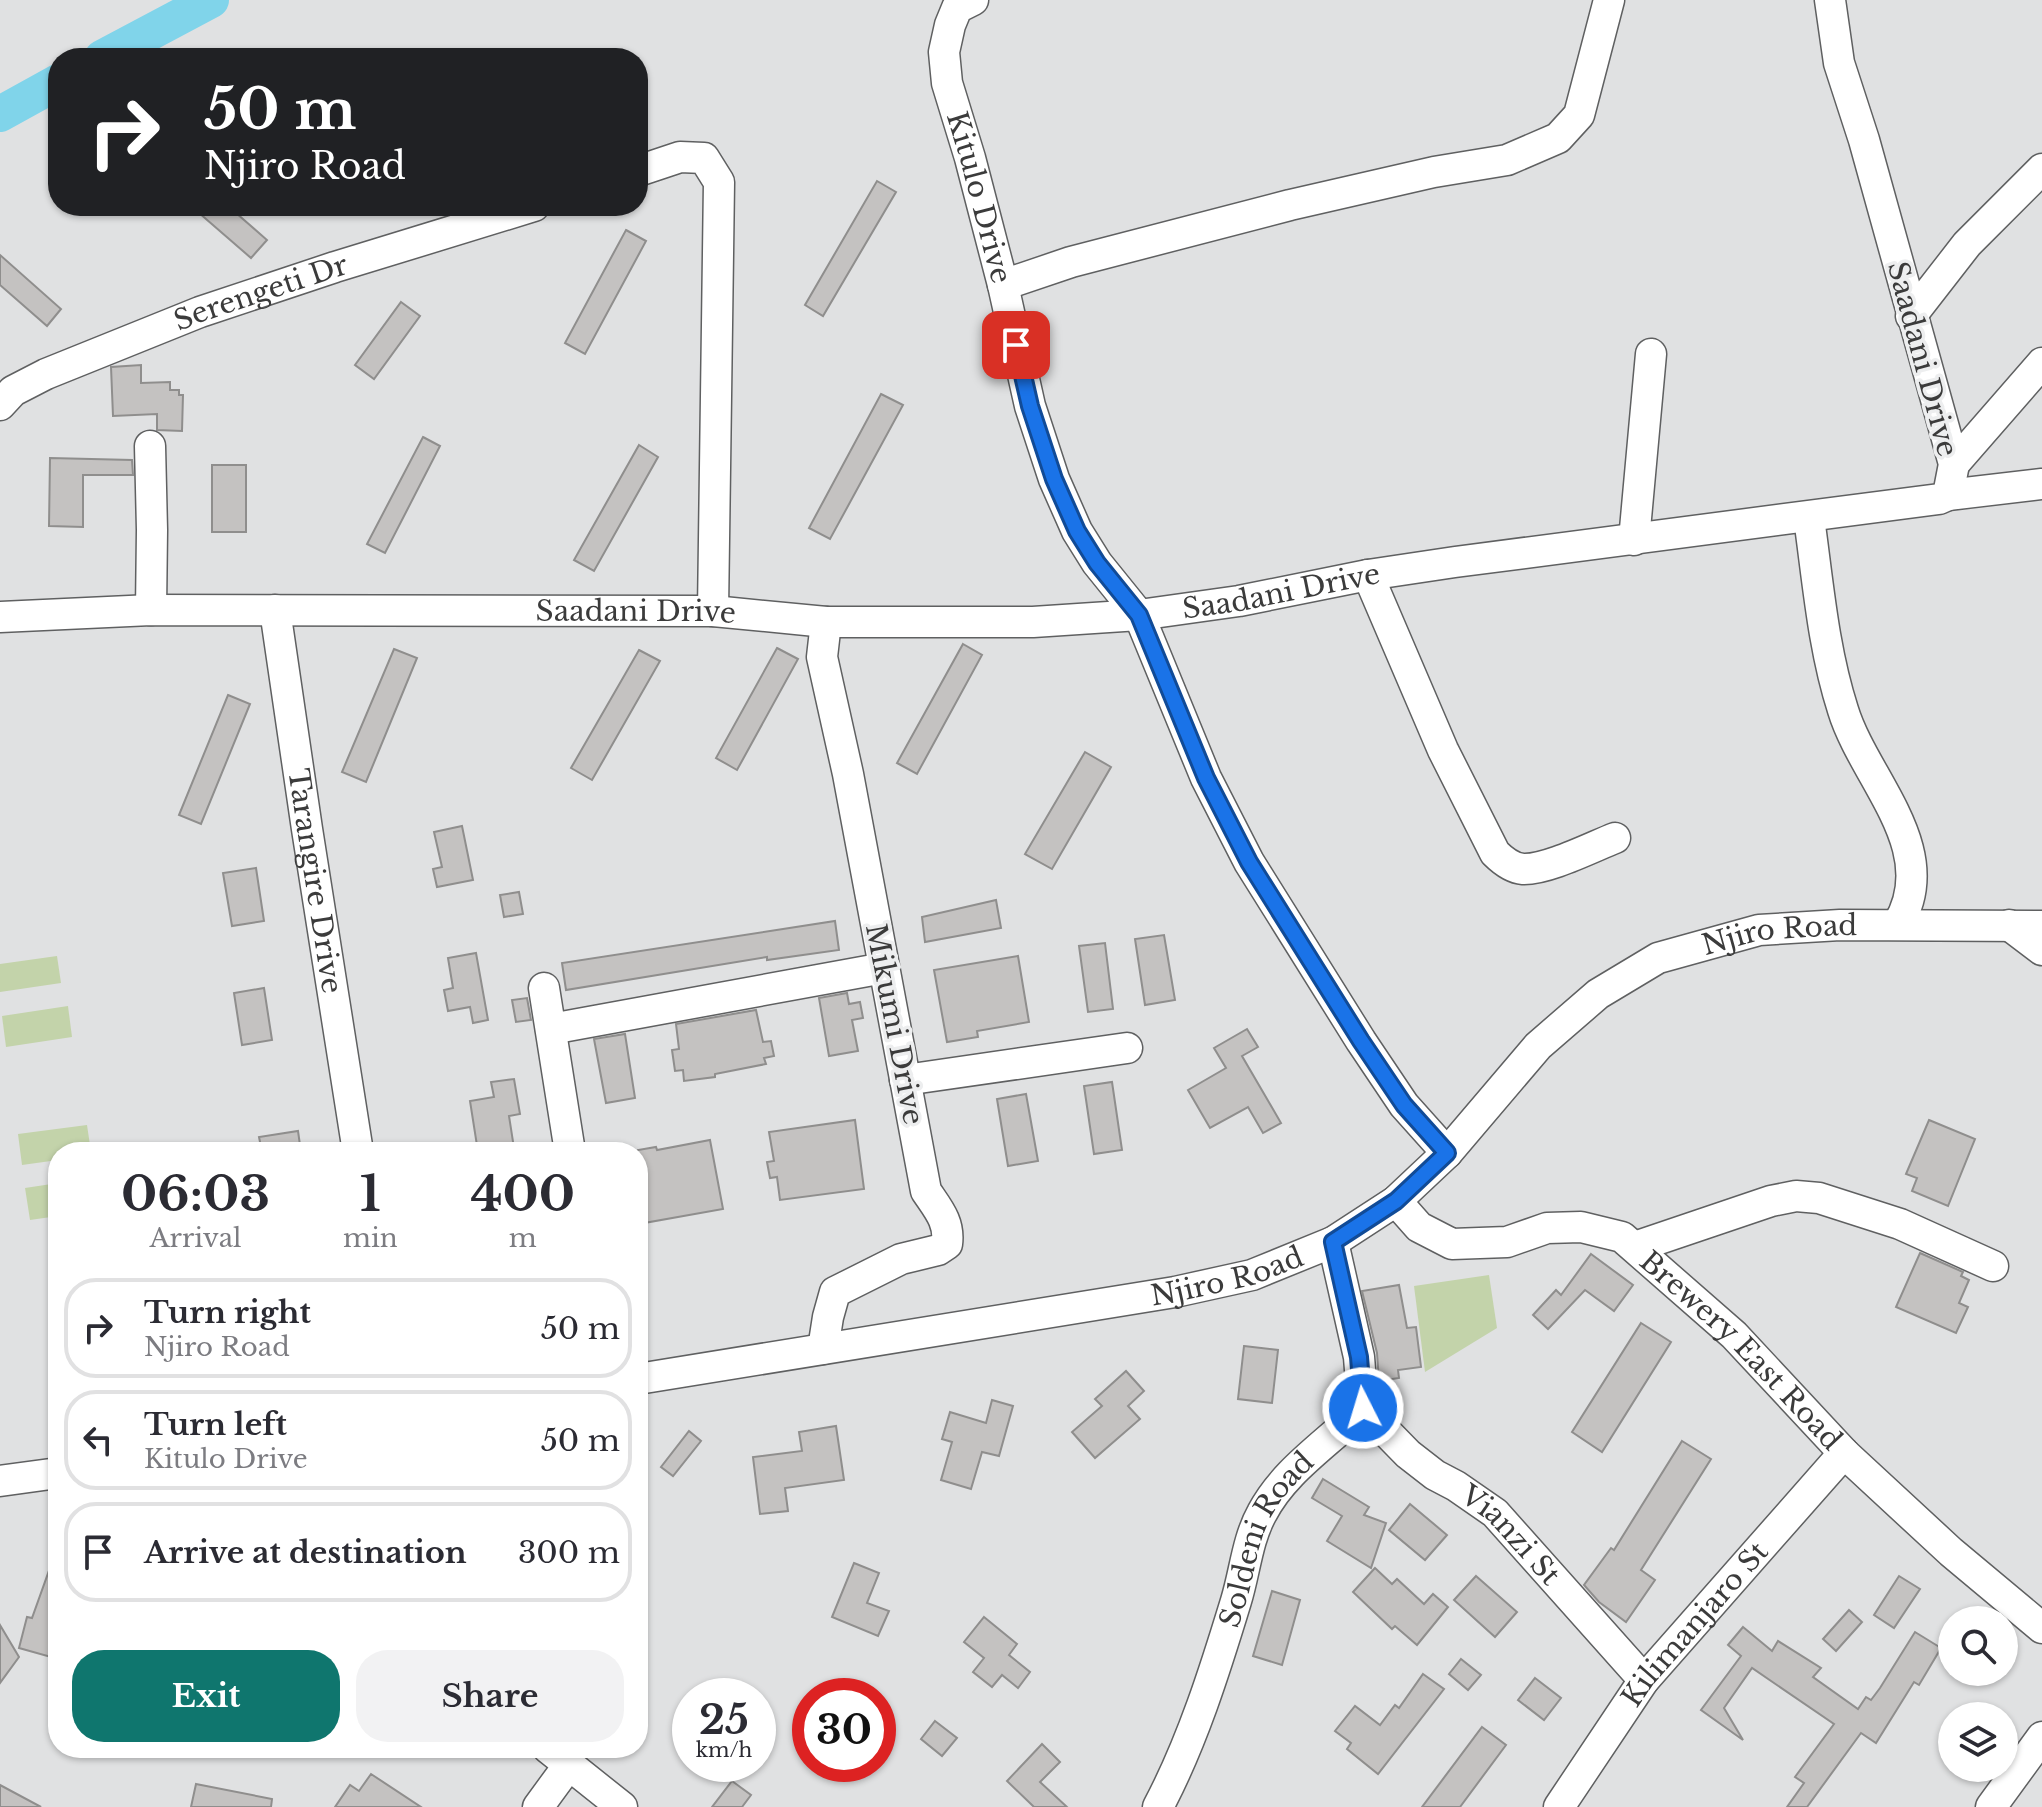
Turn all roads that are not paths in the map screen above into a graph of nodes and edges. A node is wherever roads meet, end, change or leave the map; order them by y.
1 (1609, 0) edge
2 (1830, 0) edge
3 (962, 3) edge
4 (648, 168) edge
5 (2042, 169) edge
6 (501, 216) edge
7 (1003, 285) junction
8 (1911, 316) junction
9 (1651, 354) dead end
10 (2042, 363) edge
11 (0, 405) edge
12 (150, 446) dead end
13 (1954, 464) junction
14 (2042, 484) edge
15 (1948, 495) junction
16 (1809, 518) junction
17 (1634, 540) junction
18 (1368, 575) junction
19 (151, 610) junction
20 (275, 610) junction
21 (713, 611) junction
22 (1139, 615) junction
23 (0, 617) edge
24 (826, 622) junction
25 (1615, 838) dead end
26 (1898, 924) junction
27 (2009, 925) junction
28 (2042, 926) edge
29 (2042, 950) edge
30 (884, 968) junction
31 (544, 988) dead end
32 (551, 1029) junction
33 (1127, 1048) dead end
34 (905, 1080) junction
35 (356, 1142) edge
36 (568, 1142) edge
37 (1447, 1153) junction
38 (1396, 1201) junction
39 (1333, 1242) junction
40 (1635, 1247) junction
41 (1993, 1266) dead end
42 (823, 1349) junction
43 (648, 1377) edge
44 (1363, 1408) junction
45 (1844, 1453) junction
46 (48, 1474) edge
47 (0, 1481) edge
48 (2042, 1628) edge
49 (1644, 1680) junction
50 (2042, 1737) edge
51 (558, 1758) edge
52 (559, 1758) edge
53 (538, 1807) edge
54 (622, 1807) edge
55 (1158, 1807) edge
56 (1559, 1807) edge
57 (1991, 1807) edge

1 - 7 street
2 - 8 street, Saadani Drive
3 - 7 street, Kitulo Drive
4 - 21 street
5 - 8 street
6 - 11 street, Serengeti Dr
7 - 22 street, Kitulo Drive
8 - 13 street, Saadani Drive
9 - 17 street
10 - 13 street
12 - 19 street
13 - 15 street, Saadani Drive
14 - 15 street
15 - 16 street, Saadani Drive
16 - 17 street, Saadani Drive
16 - 26 street
17 - 18 street, Saadani Drive
18 - 22 street, Saadani Drive
18 - 25 street
19 - 20 street, Saadani Drive
19 - 23 street, Saadani Drive
20 - 21 street, Saadani Drive
20 - 35 street, Tarangire Drive
21 - 24 street, Saadani Drive
22 - 24 street, Saadani Drive
22 - 37 street, Kitulo Drive
24 - 30 street, Mikumi Drive
26 - 27 street, Njiro Road
26 - 37 street, Njiro Road
27 - 28 street, Njiro Road
27 - 29 street
30 - 32 street
30 - 34 street, Mikumi Drive
31 - 32 street
32 - 36 street
33 - 34 street
34 - 42 street, Mikumi Drive
37 - 38 street, Njiro Road
38 - 39 street, Njiro Road
38 - 40 street, Brewery East Road
39 - 42 street, Njiro Road
39 - 44 street
40 - 41 street
40 - 45 street, Brewery East Road
42 - 43 street, Njiro Road
44 - 49 street, Vianzi St
44 - 55 street, Soldeni Road
45 - 48 street, Brewery East Road
45 - 49 street, Kilimanjaro St
46 - 47 street
49 - 56 street, Kilimanjaro St
50 - 57 street
51 - 53 street
52 - 54 street

